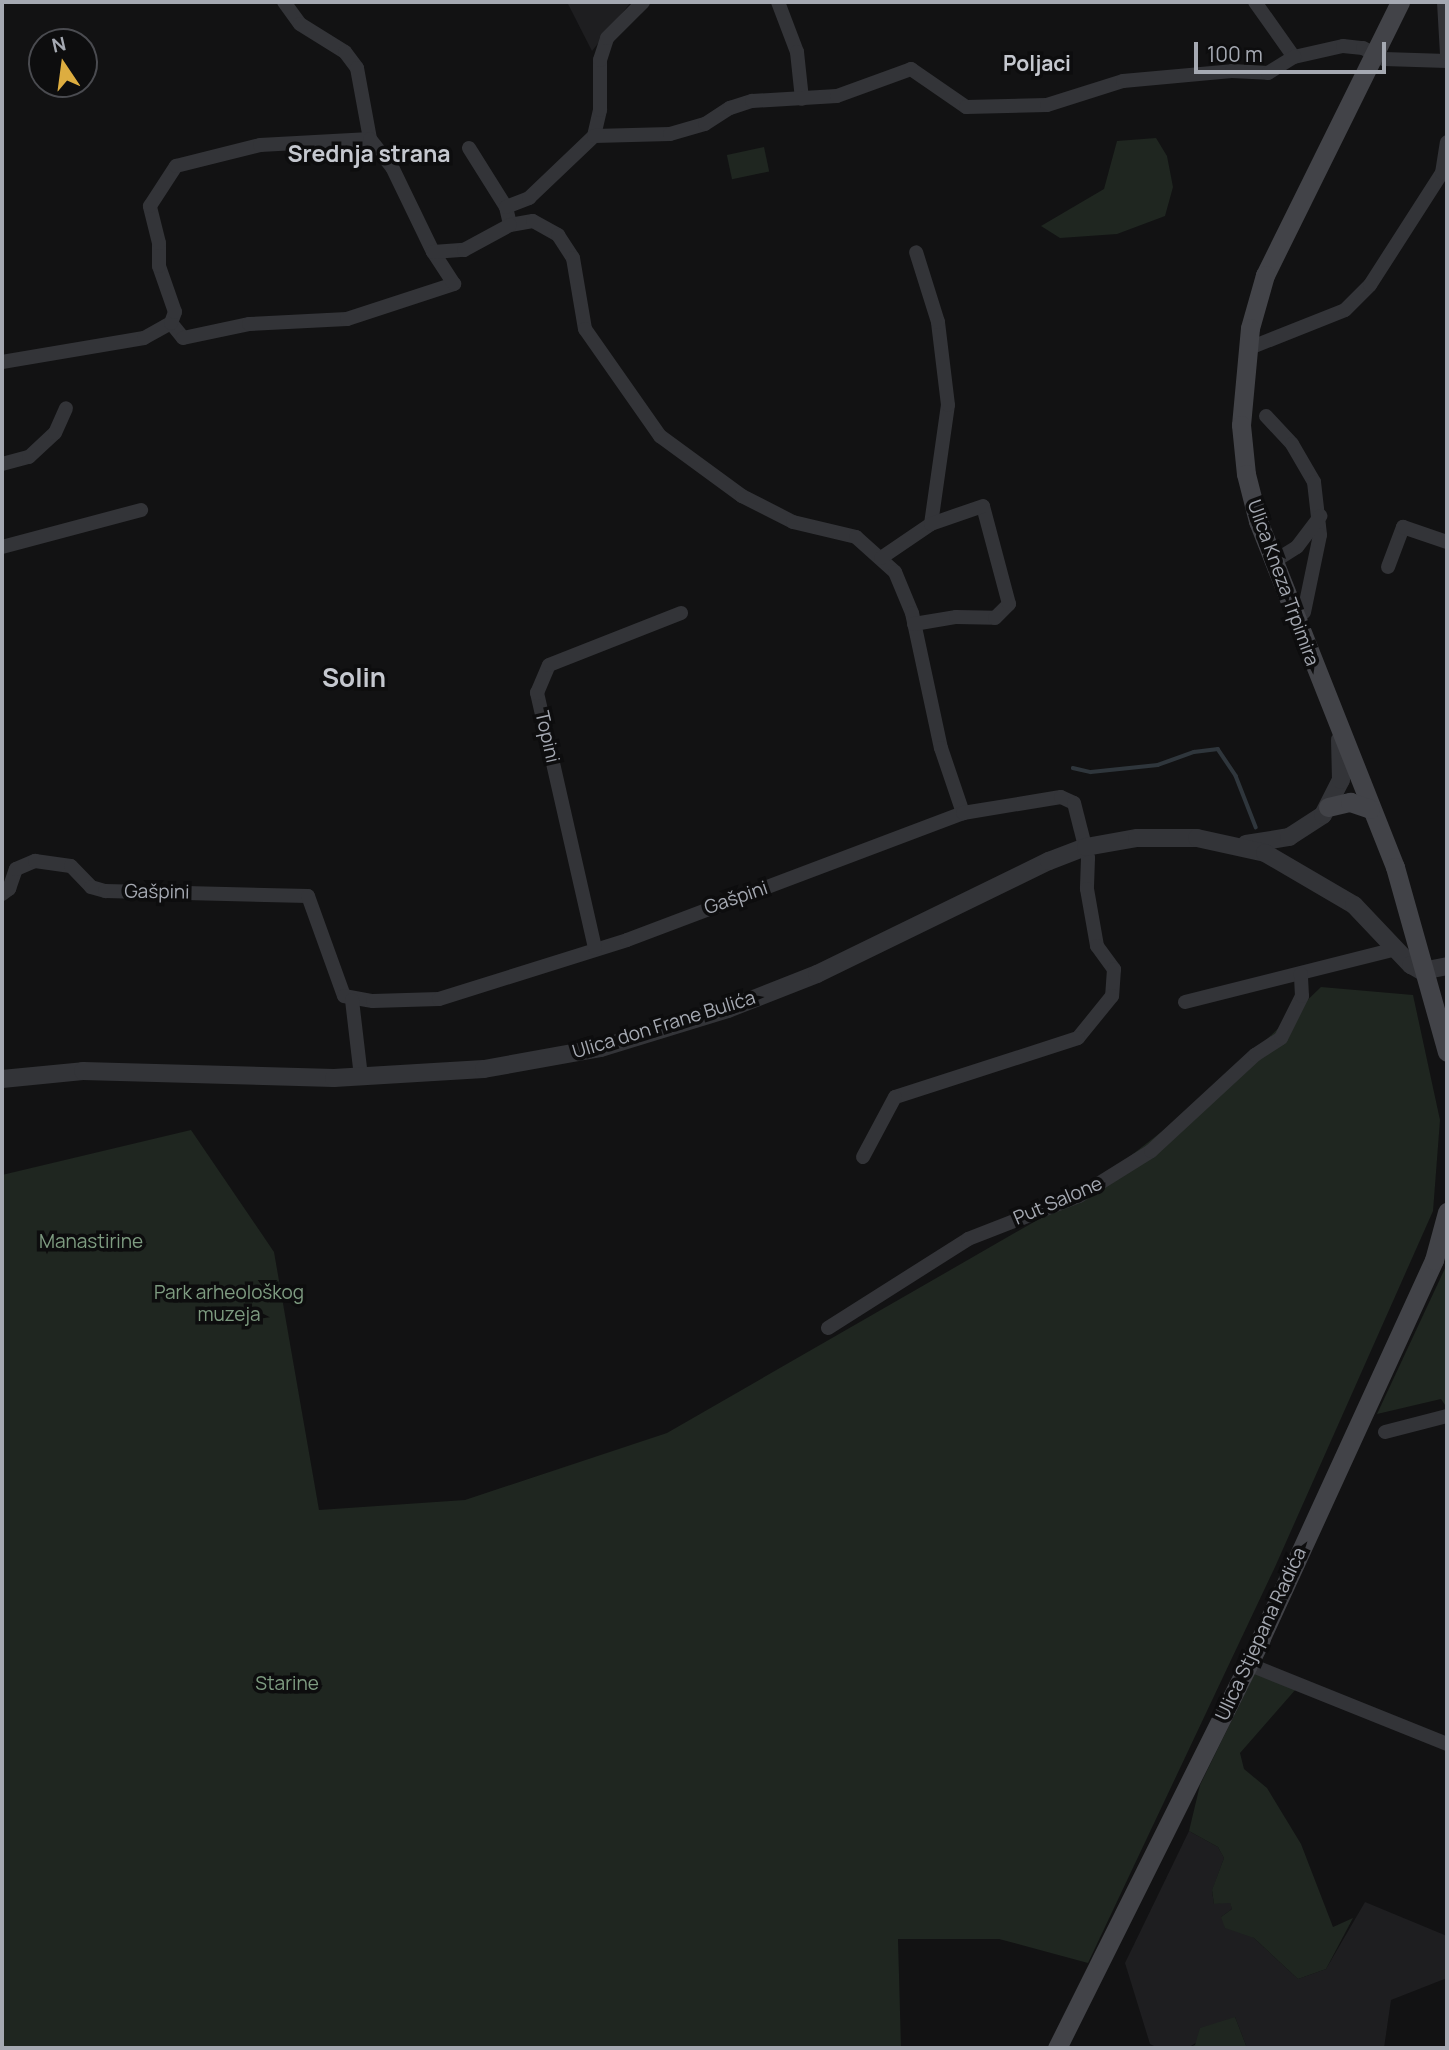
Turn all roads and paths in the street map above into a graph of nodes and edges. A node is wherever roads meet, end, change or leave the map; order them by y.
1 (284, 2) edge
2 (643, 2) edge
3 (778, 2) edge
4 (1255, 2) edge
5 (1400, 2) edge
6 (1444, 2) edge
7 (1374, 53) junction
8 (1447, 54) edge
9 (1294, 57) junction
10 (1447, 61) edge
11 (802, 99) junction
12 (594, 136) junction
13 (370, 139) junction
14 (1447, 142) edge
15 (469, 148) dead end
16 (506, 207) junction
17 (510, 225) junction
18 (433, 252) junction
19 (916, 252) dead end
20 (171, 323) junction
21 (1247, 349) junction
22 (2, 362) edge
23 (66, 408) dead end
24 (1266, 416) dead end
25 (2, 464) edge
26 (141, 510) dead end
27 (1320, 516) junction
28 (931, 524) junction
29 (1447, 542) edge
30 (2, 547) edge
31 (881, 558) junction
32 (1273, 562) junction
33 (1388, 567) dead end
34 (1304, 612) dead end
35 (681, 613) dead end
36 (914, 624) junction
37 (1340, 736) junction
38 (1328, 807) junction
39 (1370, 809) junction
40 (963, 813) junction
41 (1240, 844) junction
42 (1086, 847) junction
43 (2, 862) edge
44 (16, 869) junction
45 (2, 894) edge
46 (595, 948) junction
47 (1396, 949) junction
48 (1447, 966) edge
49 (1422, 971) junction
50 (1301, 974) junction
51 (352, 1000) junction
52 (1185, 1002) dead end
53 (1447, 1052) edge
54 (361, 1077) junction
55 (2, 1079) edge
56 (863, 1157) dead end
57 (1447, 1212) edge
58 (828, 1328) dead end
59 (1447, 1416) edge
60 (1385, 1433) dead end
61 (1248, 1664) junction
62 (1447, 1744) edge
63 (1057, 2048) edge

1 - 13 street
2 - 12 street
3 - 11 street
4 - 9 street
5 - 7 main road, Ulica Kneza Trpimira
6 - 8 street
7 - 9 street
7 - 10 street
7 - 21 main road, Ulica Kneza Trpimira
9 - 11 street
11 - 12 street
12 - 16 street
13 - 18 street
13 - 20 street
14 - 21 street
15 - 16 street
16 - 17 street
17 - 18 street
17 - 31 street
18 - 20 street
19 - 28 street
20 - 22 street
21 - 32 main road, Ulica Kneza Trpimira
23 - 25 street
24 - 27 street
26 - 30 street
27 - 32 street
27 - 34 street
28 - 31 street
28 - 36 street
29 - 33 street
31 - 36 street
32 - 37 main road, Ulica Kneza Trpimira
35 - 46 street, Topini
36 - 40 street
37 - 38 street, Ulica don Frane Bulića
37 - 39 main road, Ulica Kneza Trpimira
38 - 39 main road
38 - 41 street, Ulica don Frane Bulića
39 - 49 main road, Ulica Kneza Trpimira
40 - 42 street, Gašpini
40 - 46 street, Gašpini
41 - 42 street, Ulica don Frane Bulića
41 - 47 street, Ulica don Frane Bulića
42 - 54 street, Ulica don Frane Bulića
42 - 56 street
43 - 44 street
44 - 45 street
44 - 51 street, Gašpini
46 - 51 street, Gašpini
47 - 49 street, Ulica don Frane Bulića
47 - 50 street
48 - 49 street
49 - 53 main road
50 - 52 street
50 - 58 street, Put Salone
51 - 54 street, Gašpini
54 - 55 street, Ulica don Frane Bulića
57 - 61 main road, Ulica Stjepana Radića
59 - 60 street
61 - 62 street
61 - 63 main road, Ulica Stjepana Radića

